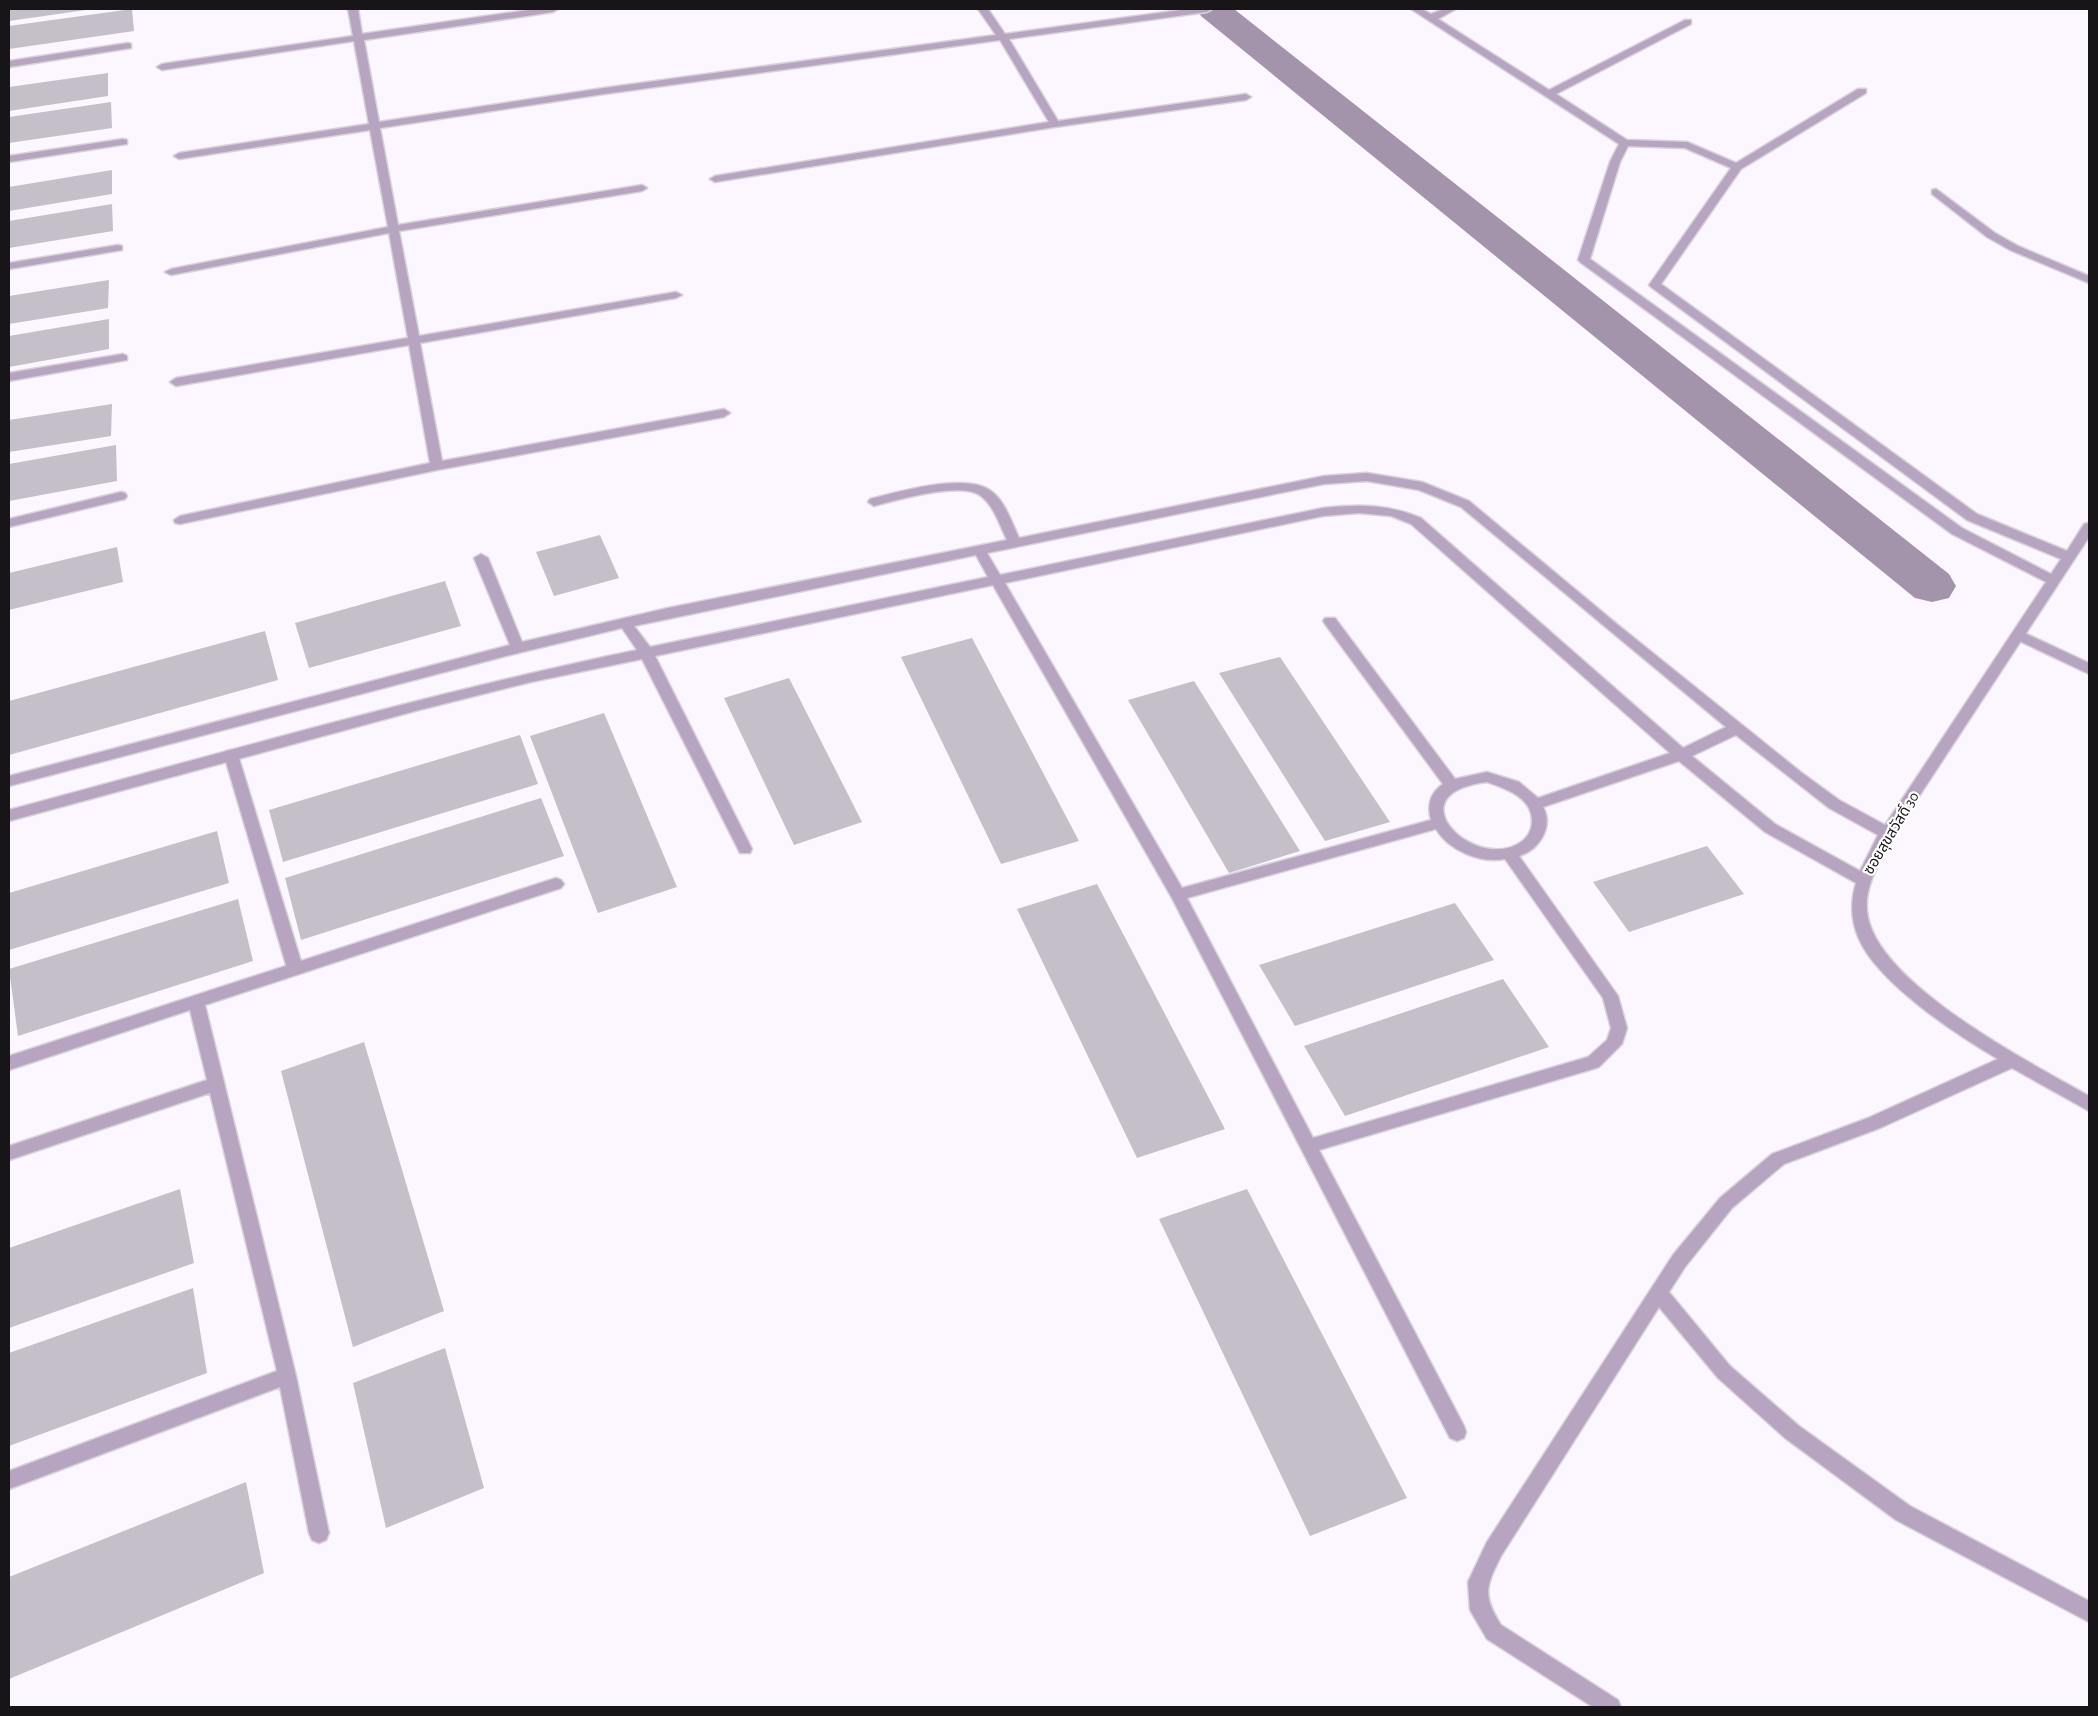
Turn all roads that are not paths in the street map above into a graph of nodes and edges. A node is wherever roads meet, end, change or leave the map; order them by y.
1 (353, 9) edge
2 (553, 9) edge
3 (983, 9) edge
4 (1208, 9) edge
5 (1416, 9) edge
6 (1450, 9) edge
7 (1431, 18) junction
8 (1688, 22) dead end
9 (1003, 37) junction
10 (359, 39) junction
11 (128, 46) dead end
12 (9, 64) edge
13 (162, 67) dead end
14 (1862, 90) dead end
15 (1549, 94) junction
16 (1246, 97) dead end
17 (1055, 124) junction
18 (374, 126) junction
19 (123, 142) dead end
20 (1625, 143) junction
21 (179, 156) dead end
22 (9, 159) edge
23 (1737, 167) junction
24 (715, 179) dead end
25 (642, 188) dead end
26 (1936, 192) dead end
27 (394, 230) junction
28 (118, 248) dead end
29 (9, 266) edge
30 (171, 272) dead end
31 (2089, 280) edge
32 (676, 295) dead end
33 (414, 342) junction
34 (123, 358) dead end
35 (9, 377) edge
36 (176, 382) dead end
37 (724, 413) dead end
38 (437, 466) junction
39 (120, 496) dead end
40 (874, 502) dead end
41 (180, 520) dead end
42 (9, 523) edge
43 (2089, 527) edge
44 (1015, 544) junction
45 (980, 551) junction
46 (481, 558) dead end
47 (2069, 558) junction
48 (996, 581) junction
49 (2054, 581) junction
50 (1330, 622) dead end
51 (626, 624) junction
52 (2018, 635) junction
53 (518, 648) junction
54 (646, 652) junction
55 (2089, 669) edge
56 (1738, 728) junction
57 (231, 755) junction
58 (1681, 755) junction
59 (9, 781) edge
60 (1451, 784) junction
61 (1536, 804) junction
62 (9, 816) edge
63 (1439, 823) junction
64 (1887, 834) junction
65 (745, 849) dead end
66 (1509, 853) junction
67 (1863, 880) junction
68 (556, 884) dead end
69 (1178, 895) junction
70 (295, 968) junction
71 (196, 1001) junction
72 (2012, 1060) junction
73 (9, 1063) edge
74 (216, 1084) junction
75 (2089, 1104) edge
76 (1310, 1146) junction
77 (9, 1154) edge
78 (1659, 1293) junction
79 (287, 1376) junction
80 (1457, 1432) dead end
81 (9, 1480) edge
82 (319, 1533) dead end
83 (2089, 1612) edge
84 (1611, 1707) edge

1 - 10 street
2 - 10 street
3 - 9 street
4 - 9 street
5 - 7 street
6 - 7 street
7 - 15 street
8 - 15 street
9 - 17 street
9 - 18 street
10 - 13 street
10 - 18 street
11 - 12 street
14 - 23 street
15 - 20 street
16 - 17 street
17 - 24 street
18 - 21 street
18 - 27 street
19 - 22 street
20 - 23 street
20 - 49 street
23 - 47 street
25 - 27 street
26 - 31 street
27 - 30 street
27 - 33 street
28 - 29 street
32 - 33 street
33 - 36 street
33 - 38 street
34 - 35 street
37 - 38 street
38 - 41 street
39 - 42 street
40 - 44 street
43 - 47 street, ซอยสุขสวัสดิ์ 30
44 - 45 street
44 - 56 street
45 - 48 street
45 - 51 street
46 - 53 street
47 - 49 street, ซอยสุขสวัสดิ์ 30
48 - 54 street
48 - 58 street
48 - 69 street
49 - 52 street, ซอยสุขสวัสดิ์ 30
50 - 60 street
51 - 53 street
51 - 54 street
52 - 55 street
52 - 64 street, ซอยสุขสวัสดิ์ 30
53 - 59 street
54 - 57 street
54 - 65 street
56 - 58 street
56 - 64 street
57 - 62 street
57 - 70 street
58 - 61 street
58 - 67 street
60 - 61 street
60 - 63 street
61 - 66 street
63 - 66 street
63 - 69 street
64 - 67 street, ซอยสุขสวัสดิ์ 30
66 - 76 street
67 - 72 street, ซอยสุขสวัสดิ์ 30
68 - 70 street
69 - 76 street
70 - 71 street
71 - 73 street
71 - 74 street
72 - 75 street, ซอยสุขสวัสดิ์ 30
72 - 78 street
74 - 77 street
74 - 79 street
76 - 80 street
78 - 83 street
78 - 84 street
79 - 81 street
79 - 82 street

